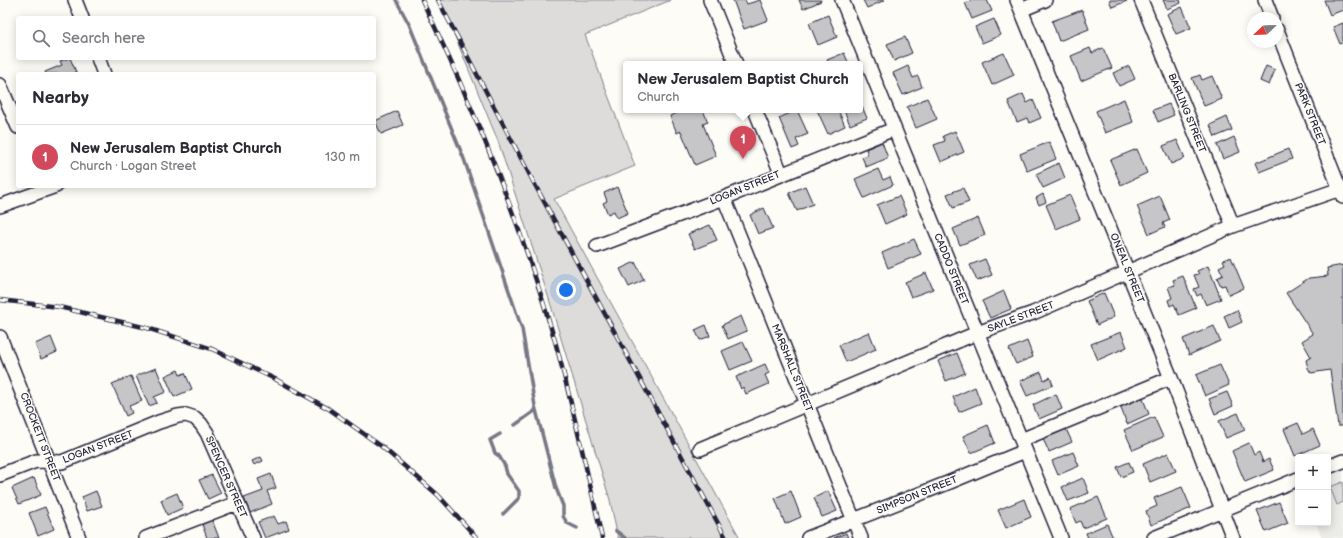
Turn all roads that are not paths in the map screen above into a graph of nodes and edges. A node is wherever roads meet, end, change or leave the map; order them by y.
1 (75, 0) edge
2 (710, 0) edge
3 (842, 0) edge
4 (1045, 0) edge
5 (1141, 0) edge
6 (1265, 0) edge
7 (1019, 5) edge
8 (1270, 12) edge
9 (81, 16) edge
10 (1283, 45) edge
11 (99, 60) edge
12 (735, 61) edge
13 (103, 72) edge
14 (0, 84) edge
15 (756, 113) edge
16 (16, 122) edge
17 (894, 129) junction
18 (781, 173) junction
19 (50, 188) edge
20 (1342, 191) edge
21 (724, 198) junction
22 (0, 206) edge
23 (1233, 226) junction
24 (597, 246) dead end
25 (1128, 271) junction
26 (977, 333) junction
27 (0, 337) edge
28 (1171, 378) junction
29 (807, 405) junction
30 (195, 418) joint
31 (1023, 446) junction
32 (700, 449) dead end
33 (49, 461) junction
34 (1343, 462) edge
35 (1331, 467) edge
36 (0, 475) edge
37 (1295, 480) edge
38 (237, 502) junction
39 (1222, 510) junction
40 (854, 521) junction
41 (79, 538) edge
42 (146, 538) edge
43 (253, 538) edge
44 (808, 538) edge
45 (860, 538) edge
46 (1060, 538) edge
47 (1154, 538) edge
48 (1233, 538) edge

1 - 9 street
2 - 12 street
3 - 17 street, CADDO STREET
4 - 7 street
5 - 23 street, BARLING STREET
6 - 8 street
7 - 25 street, ONEAL STREET
10 - 20 street, PARK STREET
11 - 13 street
14 - 16 street
15 - 18 street
17 - 18 street, LOGAN STREET
17 - 26 street, CADDO STREET
18 - 21 street, LOGAN STREET
19 - 22 street
20 - 23 street, SAYLE STREET
21 - 24 street, LOGAN STREET
21 - 29 street, MARSHALL STREET
23 - 25 street, SAYLE STREET
25 - 26 street, SAYLE STREET
25 - 28 street, ONEAL STREET
26 - 29 street, SAYLE STREET
26 - 31 street, CADDO STREET
27 - 33 street, CROCKETT STREET
28 - 31 street, SIMPSON STREET
28 - 39 street, ONEAL STREET
29 - 32 street, SAYLE STREET
29 - 40 street, MARSHALL STREET
30 - 33 street, LOGAN STREET
30 - 38 street, SPENCER STREET
31 - 40 street, SIMPSON STREET
31 - 46 street, CADDO STREET
33 - 36 street, LOGAN STREET
33 - 41 street, CROCKETT STREET
34 - 35 street
37 - 39 street
38 - 42 street
38 - 43 street, SPENCER STREET
39 - 47 street
39 - 48 street, ONEAL STREET
40 - 44 street, SIMPSON STREET
40 - 45 street, MARSHALL STREET

